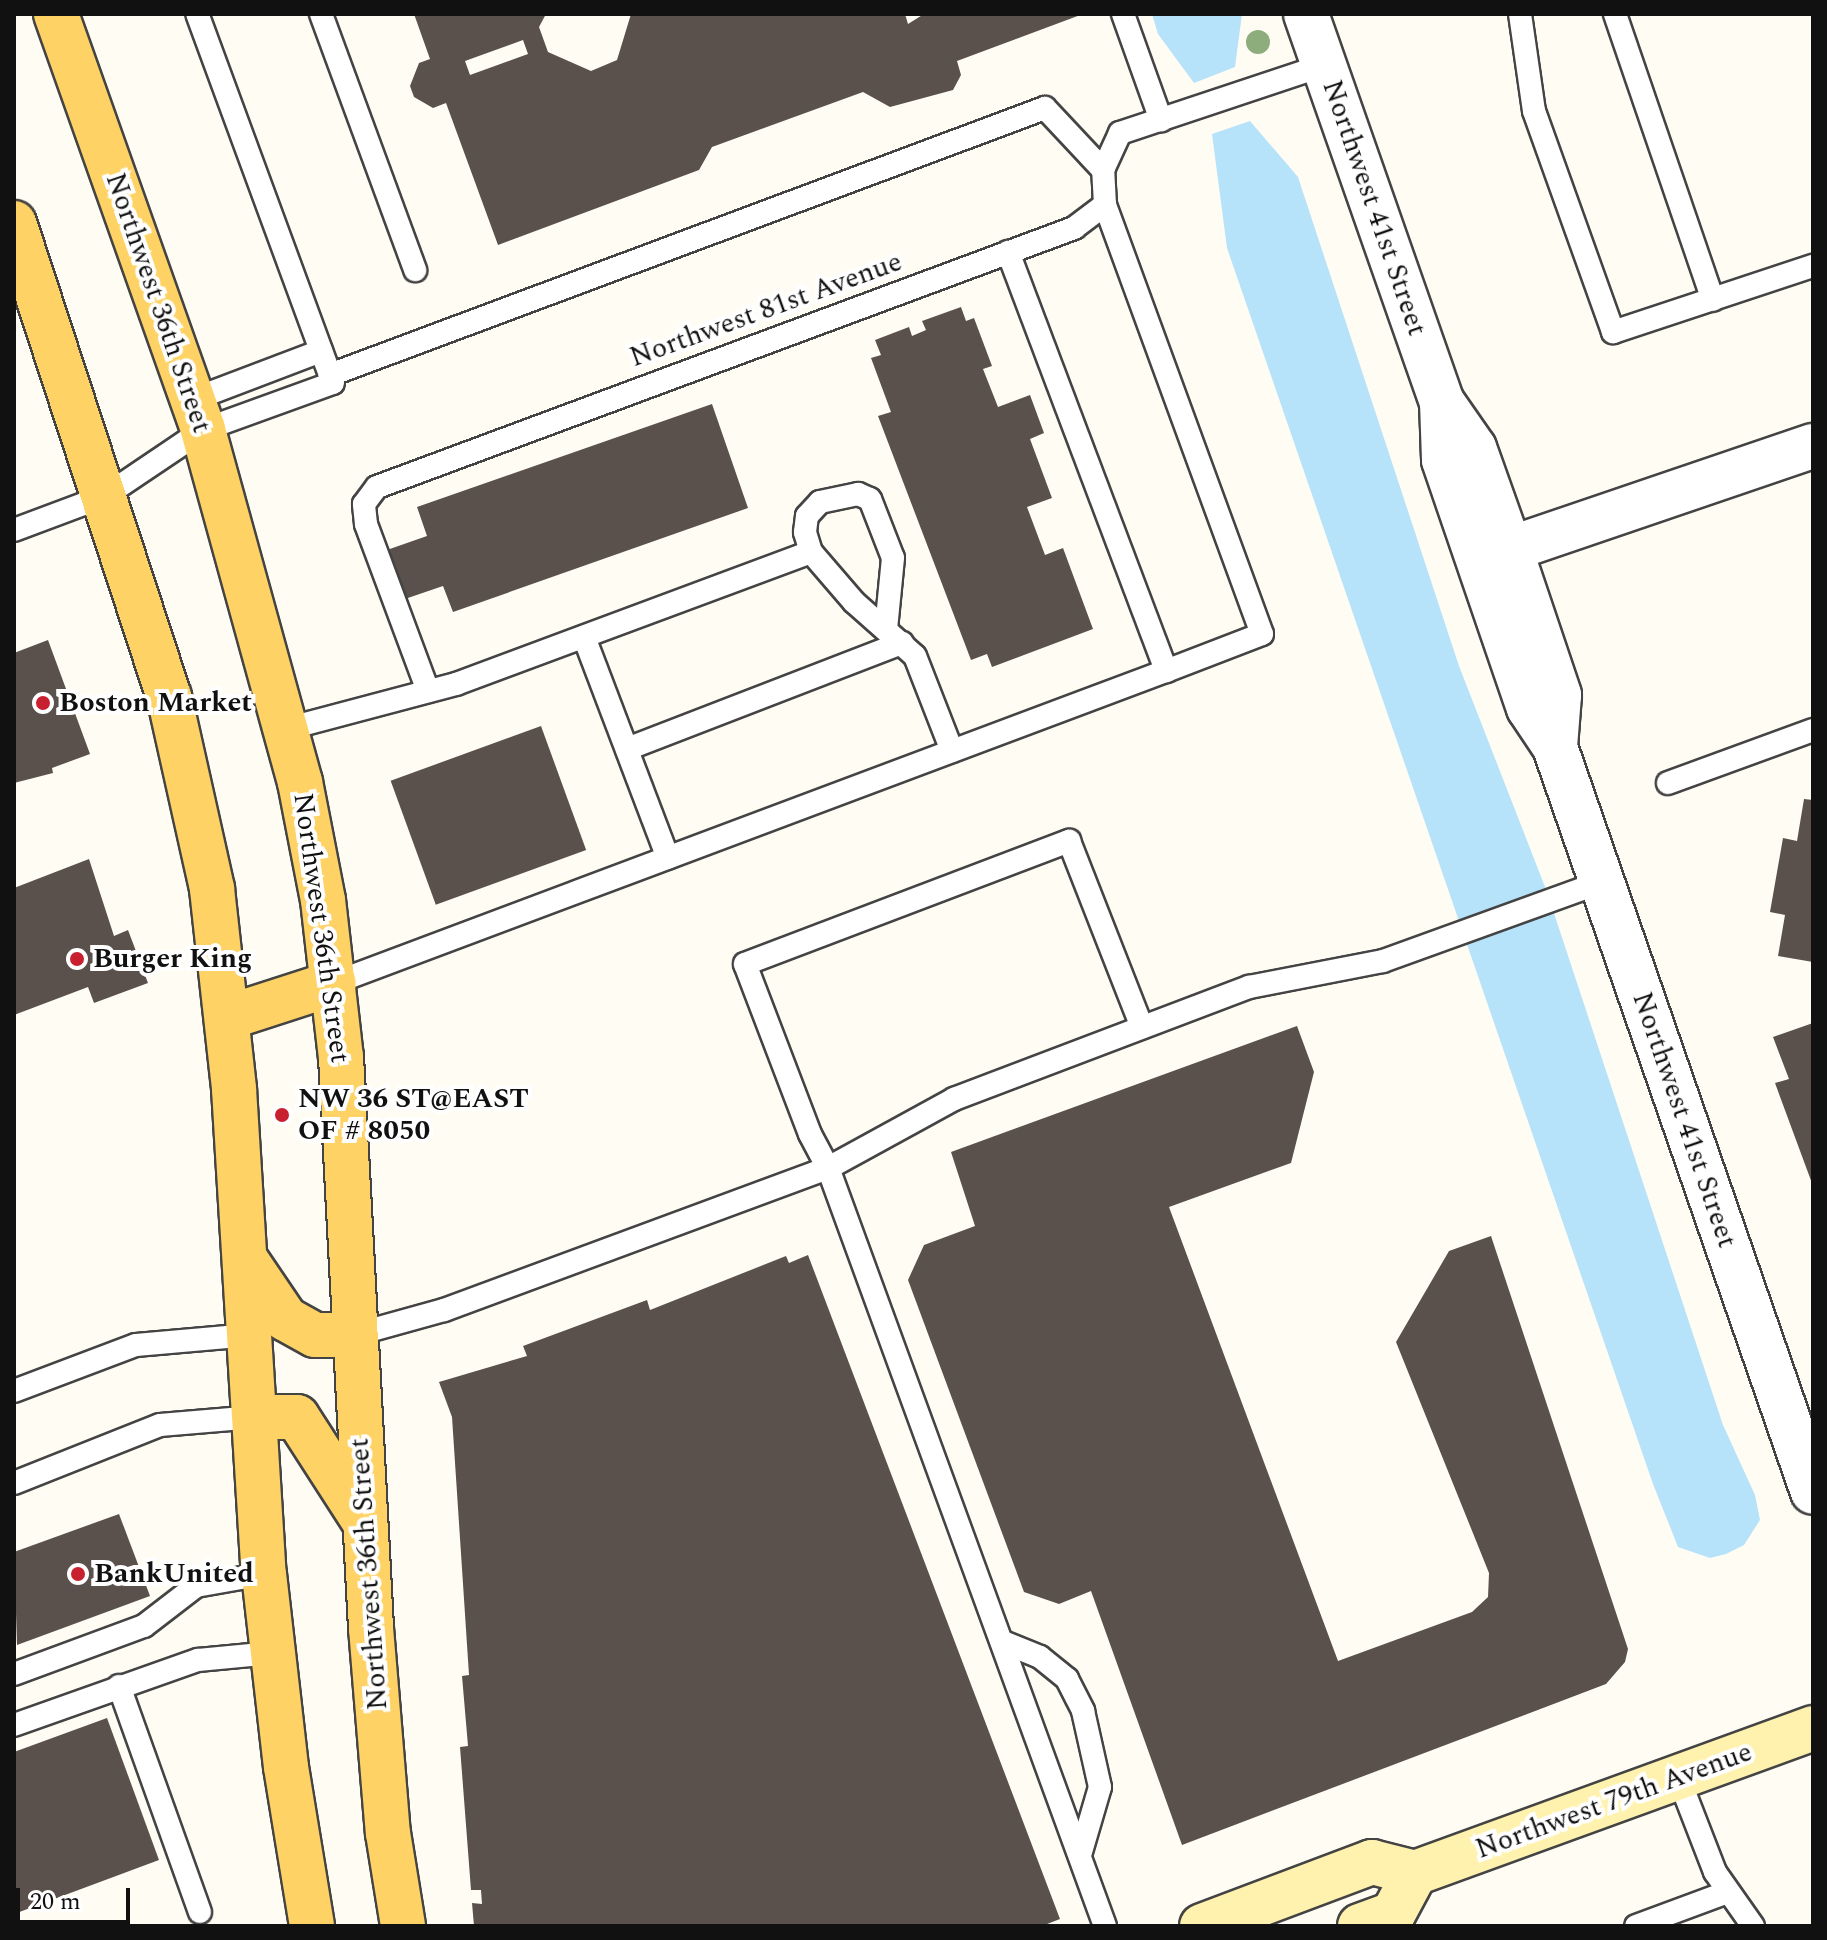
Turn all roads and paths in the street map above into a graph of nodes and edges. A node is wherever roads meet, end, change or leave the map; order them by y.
1 (56, 14) edge
2 (197, 14) edge
3 (321, 14) edge
4 (1123, 14) edge
5 (1306, 14) edge
6 (1520, 14) edge
7 (1615, 14) edge
8 (1324, 65) junction
9 (1161, 120) junction
10 (1103, 170) junction
11 (1105, 205) junction
12 (14, 223) edge
13 (1008, 252) junction
14 (1813, 266) edge
15 (415, 270) dead end
16 (1713, 300) junction
17 (321, 351) junction
18 (331, 379) junction
19 (1442, 402) junction
20 (198, 415) junction
21 (1813, 446) edge
22 (105, 496) junction
23 (14, 530) edge
24 (1510, 549) junction
25 (811, 552) junction
26 (894, 636) junction
27 (584, 637) junction
28 (1166, 671) junction
29 (428, 691) junction
30 (286, 729) junction
31 (1813, 730) edge
32 (1555, 747) junction
33 (627, 749) junction
34 (952, 751) junction
35 (1668, 783) dead end
36 (668, 858) junction
37 (1589, 886) junction
38 (334, 983) junction
39 (229, 1017) junction
40 (1142, 1027) junction
41 (828, 1168) junction
42 (245, 1258) junction
43 (250, 1335) junction
44 (354, 1335) junction
45 (14, 1391) edge
46 (255, 1417) junction
47 (14, 1483) edge
48 (1813, 1492) edge
49 (364, 1521) junction
50 (264, 1574) junction
51 (1003, 1642) junction
52 (272, 1653) junction
53 (14, 1674) edge
54 (119, 1686) junction
55 (14, 1725) edge
56 (1813, 1728) edge
57 (1679, 1779) junction
58 (1081, 1852) junction
59 (1415, 1873) junction
60 (1725, 1893) junction
61 (200, 1912) dead end
62 (1263, 1912) edge
63 (312, 1926) edge
64 (403, 1926) edge
65 (1105, 1926) edge
66 (1202, 1926) edge
67 (1360, 1926) edge
68 (1636, 1926) edge
69 (1753, 1926) edge

1 - 20 main road, Northwest 36th Street
2 - 17 lane
3 - 15 lane
4 - 9 lane
5 - 8 street, Northwest 41st Street
6 - 16 lane
7 - 16 lane
8 - 9 lane
8 - 19 street, Northwest 41st Street
9 - 10 lane
10 - 11 lane
10 - 18 lane
11 - 13 lane, Northwest 81st Avenue
11 - 28 lane
12 - 22 main road
13 - 28 lane
13 - 29 lane, Northwest 81st Avenue
14 - 16 lane
17 - 18 lane
17 - 20 lane
18 - 20 lane
19 - 24 street, Northwest 41st Street
19 - 32 street, Northwest 41st Street
20 - 22 lane
20 - 30 main road, Northwest 36th Street
21 - 24 street
22 - 23 lane
22 - 39 main road
24 - 32 street, Northwest 41st Street
25 - 26 lane
25 - 26 lane
25 - 27 lane
26 - 33 lane
26 - 34 lane
27 - 29 lane
27 - 33 lane
28 - 34 lane
29 - 30 lane
30 - 38 main road, Northwest 36th Street
31 - 35 lane
32 - 37 street, Northwest 41st Street
33 - 36 lane
34 - 36 lane
36 - 38 lane
37 - 40 lane
37 - 48 street, Northwest 41st Street
38 - 39 main road
38 - 44 main road, Northwest 36th Street
39 - 42 main road
40 - 41 lane
40 - 41 lane
41 - 44 lane
41 - 51 lane
42 - 43 main road
42 - 44 main road
43 - 45 lane
43 - 46 main road
44 - 49 main road, Northwest 36th Street
46 - 47 lane
46 - 49 main road
46 - 50 main road
49 - 64 main road, Northwest 36th Street
50 - 52 main road
50 - 53 lane
51 - 58 lane
51 - 58 lane
52 - 54 lane
52 - 63 main road
54 - 55 lane
54 - 61 lane
56 - 57 main road, Northwest 79th Avenue
57 - 59 main road, Northwest 79th Avenue
57 - 60 lane
58 - 65 lane
59 - 62 main road
59 - 67 main road
60 - 68 lane
60 - 69 lane
62 - 66 main road

